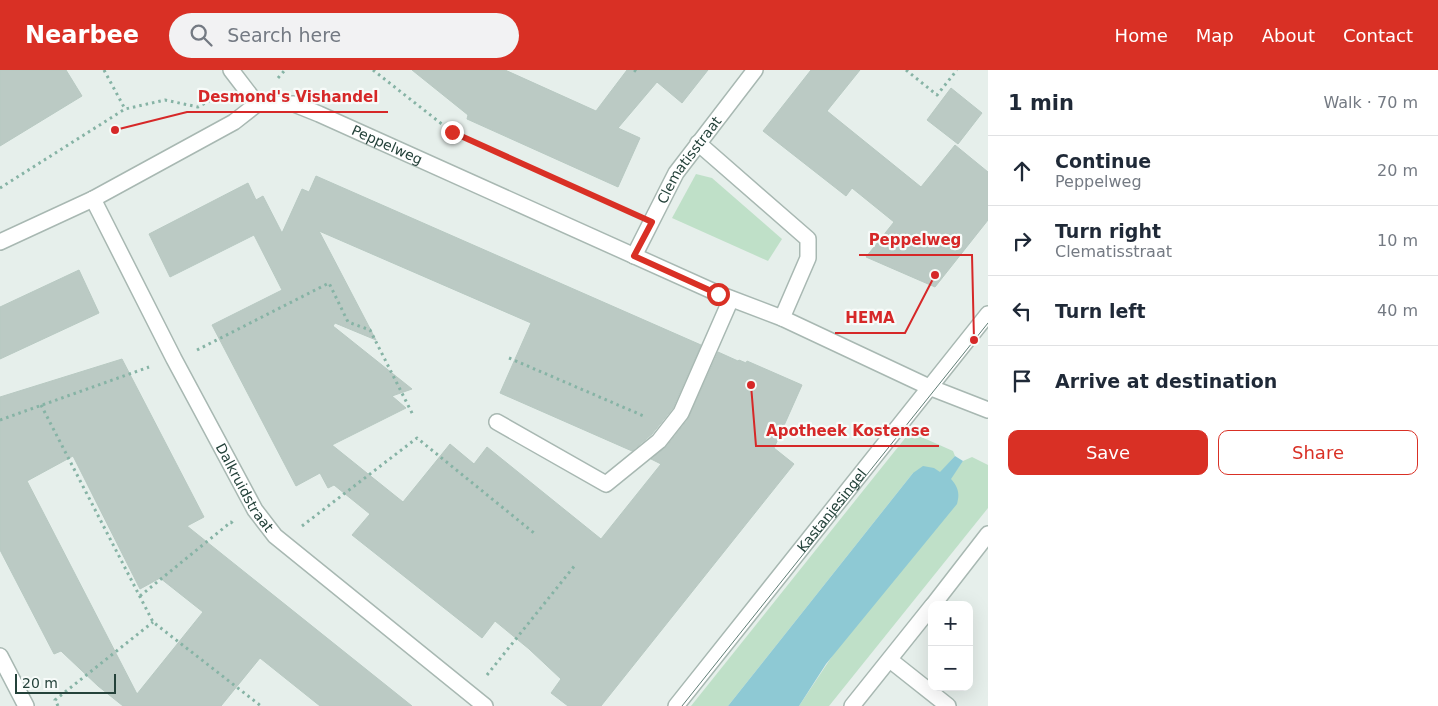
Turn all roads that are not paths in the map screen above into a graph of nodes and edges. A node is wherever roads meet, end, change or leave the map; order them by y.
1 (232, 70) edge
2 (755, 70) edge
3 (257, 104) junction
4 (698, 143) junction
5 (92, 198) junction
6 (0, 242) edge
7 (634, 256) junction
8 (731, 299) junction
9 (988, 314) edge
10 (782, 318) junction
11 (929, 387) junction
12 (988, 410) edge
13 (497, 422) dead end
14 (988, 534) edge
15 (936, 601) edge
16 (928, 611) edge
17 (0, 656) edge
18 (890, 660) junction
19 (26, 706) edge
20 (485, 706) edge
21 (676, 706) edge
22 (852, 706) edge
23 (948, 706) edge

1 - 3 street
2 - 4 street, Clematisstraat
3 - 5 street
3 - 7 street, Peppelweg
4 - 7 street, Clematisstraat
4 - 10 street
5 - 6 street
5 - 20 street, Dalkruidstraat
7 - 8 street, Peppelweg
8 - 10 street, Peppelweg
8 - 13 street
9 - 11 street, Kastanjesingel
10 - 11 street, Peppelweg
11 - 12 street, Peppelweg
11 - 21 street, Kastanjesingel
14 - 15 street
16 - 18 street
17 - 19 street
18 - 22 street
18 - 23 street

